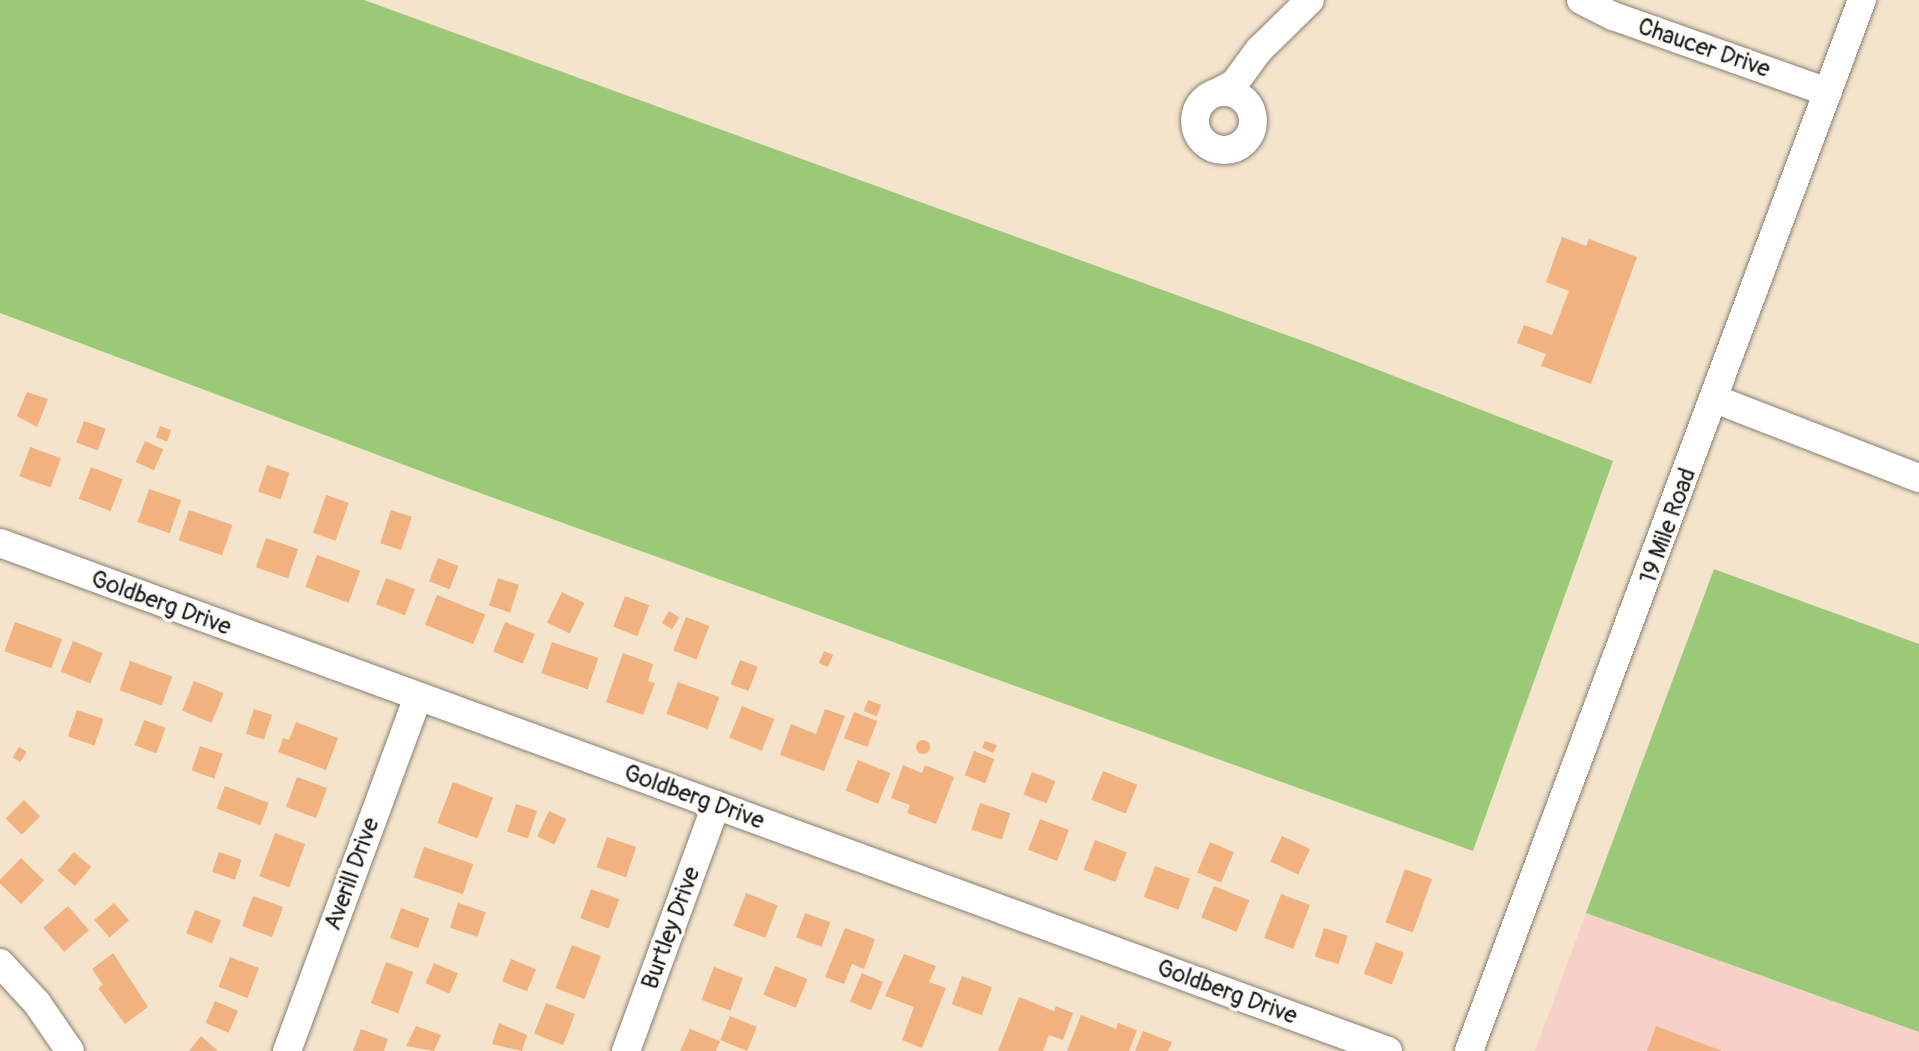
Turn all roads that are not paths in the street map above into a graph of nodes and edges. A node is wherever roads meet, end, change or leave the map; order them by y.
1 (1310, 0) edge
2 (1581, 0) edge
3 (1862, 0) edge
4 (1245, 71) junction
5 (1218, 92) junction
6 (1828, 92) junction
7 (1250, 108) junction
8 (1715, 399) junction
9 (1919, 478) edge
10 (0, 543) edge
11 (418, 697) junction
12 (716, 805) junction
13 (0, 963) edge
14 (70, 1051) edge
15 (287, 1051) edge
16 (626, 1051) edge
17 (1388, 1051) edge
18 (1469, 1051) edge

1 - 4 street
2 - 6 street, Chaucer Drive
3 - 6 street, 19 Mile Road
4 - 5 street
4 - 7 street
5 - 7 street
5 - 7 street
6 - 8 street, 19 Mile Road
8 - 9 street
8 - 18 street, 19 Mile Road
10 - 11 street, Goldberg Drive
11 - 12 street, Goldberg Drive
11 - 15 street, Averill Drive
12 - 16 street, Burtley Drive
12 - 17 street, Goldberg Drive
13 - 14 street

